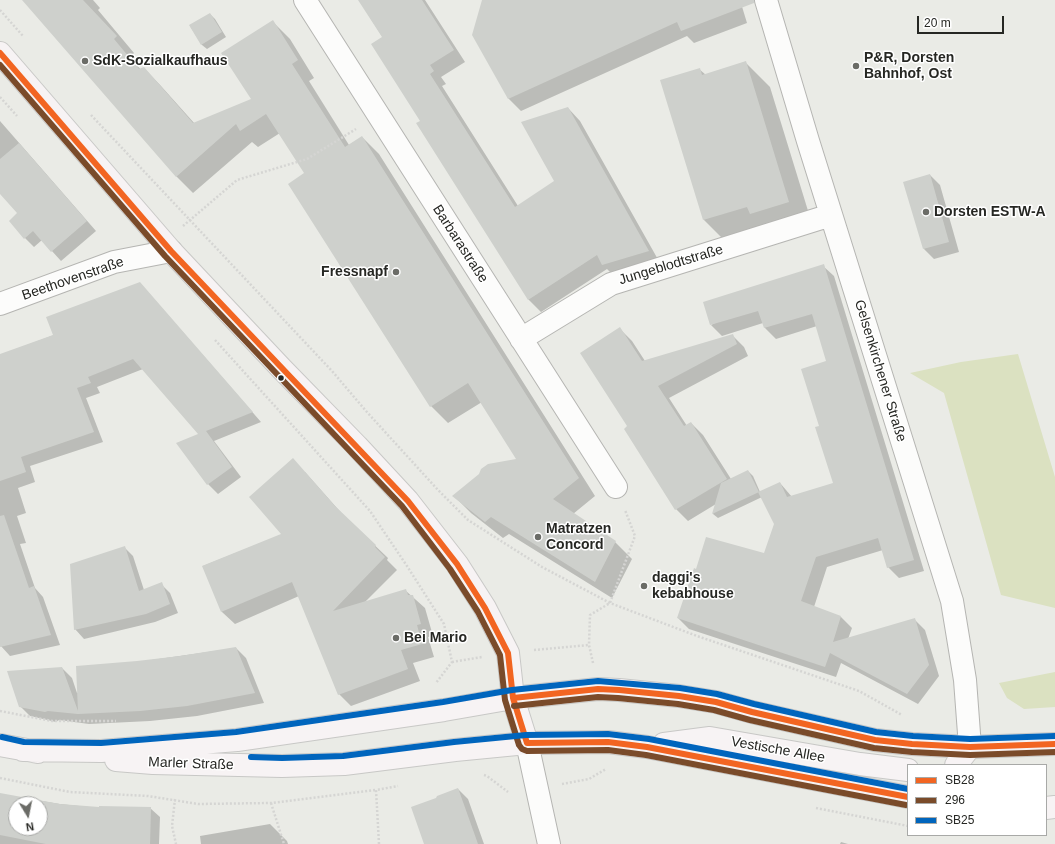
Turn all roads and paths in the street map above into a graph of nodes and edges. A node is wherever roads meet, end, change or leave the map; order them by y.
1 (305, 0) edge
2 (766, 0) edge
3 (0, 10) edge
4 (25, 39) dead end
5 (0, 53) edge
6 (0, 97) edge
7 (90, 114) dead end
8 (377, 114) junction
9 (21, 120) dead end
10 (831, 215) junction
11 (190, 220) junction
12 (167, 246) junction
13 (0, 304) edge
14 (521, 339) junction
15 (215, 340) dead end
16 (616, 488) joint
17 (610, 603) junction
18 (590, 645) dead end
19 (430, 684) dead end
20 (513, 698) junction
21 (0, 710) edge
22 (903, 716) dead end
23 (122, 721) dead end
24 (527, 743) junction
25 (1055, 744) edge
26 (0, 745) edge
27 (647, 747) junction
28 (970, 747) junction
29 (23, 750) junction
30 (957, 764) edge
31 (610, 766) dead end
32 (907, 770) edge
33 (480, 775) dead end
34 (0, 778) edge
35 (589, 779) dead end
36 (400, 786) dead end
37 (376, 790) junction
38 (508, 792) dead end
39 (907, 797) edge
40 (175, 800) junction
41 (271, 803) junction
42 (176, 844) edge
43 (284, 844) edge
44 (379, 844) edge
45 (549, 844) edge

1 - 8 street, Barbarastraße
2 - 10 street, Gelsenkirchener Straße
3 - 4 path
5 - 12 main road
6 - 9 path
7 - 11 path
8 - 11 path
8 - 14 street, Barbarastraße
10 - 14 street, Jungeblodtstraße
10 - 28 street, Gelsenkirchener Straße
11 - 12 path
11 - 17 path
12 - 13 street, Beethovenstraße
12 - 20 main road
14 - 16 street, Barbarastraße
15 - 19 path
16 - 17 path
17 - 18 path
17 - 22 path
20 - 24 main road
20 - 28 main road, Vestische Allee
20 - 29 main road, Marler Straße
21 - 23 path
24 - 27 main road, Vestische Allee
24 - 29 main road, Marler Straße
24 - 45 street
25 - 28 main road, Vestische Allee
26 - 29 main road, Marler Straße
27 - 32 main road, Vestische Allee
27 - 39 main road, Vestische Allee
28 - 30 main road
31 - 35 path
33 - 38 path
34 - 40 path
36 - 37 path
37 - 41 path
37 - 44 path
40 - 41 path
40 - 42 path
41 - 43 path

